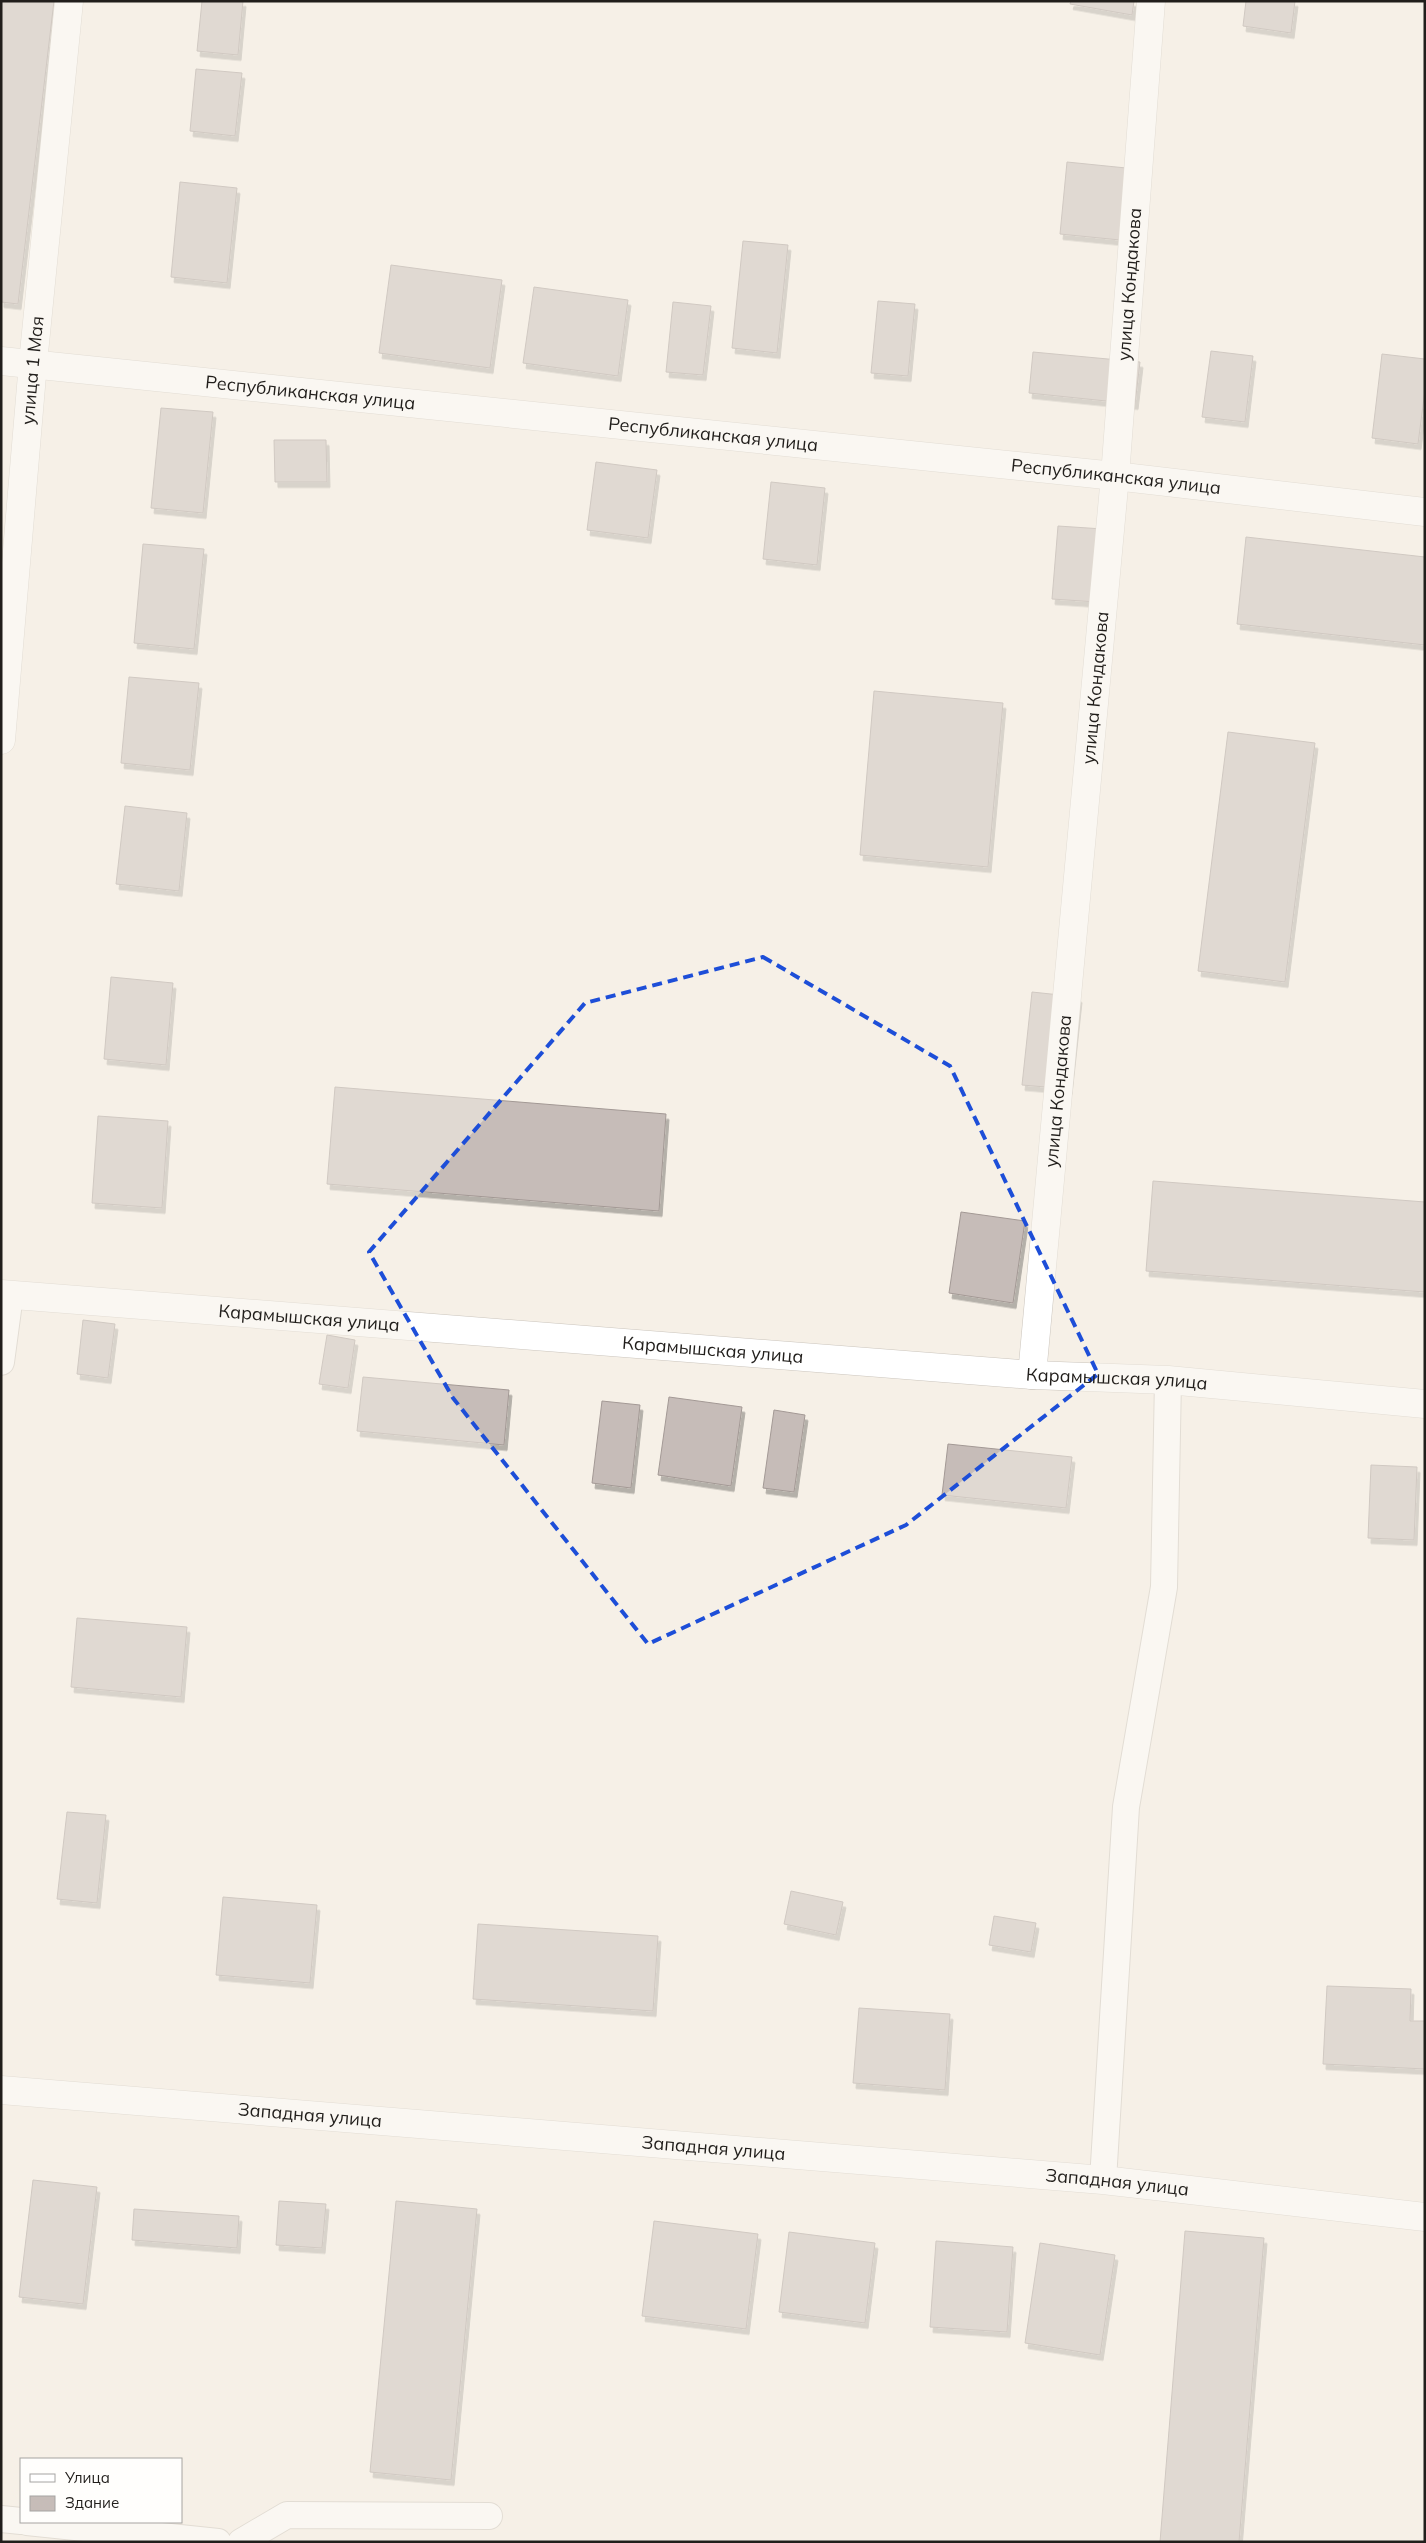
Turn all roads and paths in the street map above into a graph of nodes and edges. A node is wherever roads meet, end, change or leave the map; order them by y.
1 (70, 1) edge
2 (1151, 1) edge
3 (1, 361) edge
4 (34, 363) junction
5 (1115, 476) junction
6 (1425, 512) edge
7 (1, 740) edge
8 (6, 1295) edge
9 (1, 1362) edge
10 (1032, 1375) junction
11 (1168, 1380) junction
12 (1425, 1404) edge
13 (1, 2090) edge
14 (1103, 2180) junction
15 (1425, 2217) edge
16 (489, 2516) dead end
17 (1, 2519) edge
18 (20, 2521) edge
19 (37, 2523) edge
20 (218, 2542) edge
21 (241, 2542) edge

1 - 4 street, улица 1 Мая
2 - 5 street, улица Кондакова
3 - 4 street, Республиканская улица
4 - 5 street, Республиканская улица
4 - 7 street, улица 1 Мая
5 - 6 street, Республиканская улица
5 - 10 street, улица Кондакова
8 - 9 lane
8 - 10 street, Карамышская улица
10 - 11 street, Карамышская улица
11 - 12 street, Карамышская улица
11 - 14 lane
13 - 14 street, Западная улица
14 - 15 street, Западная улица
16 - 21 lane
17 - 18 lane
19 - 20 lane

